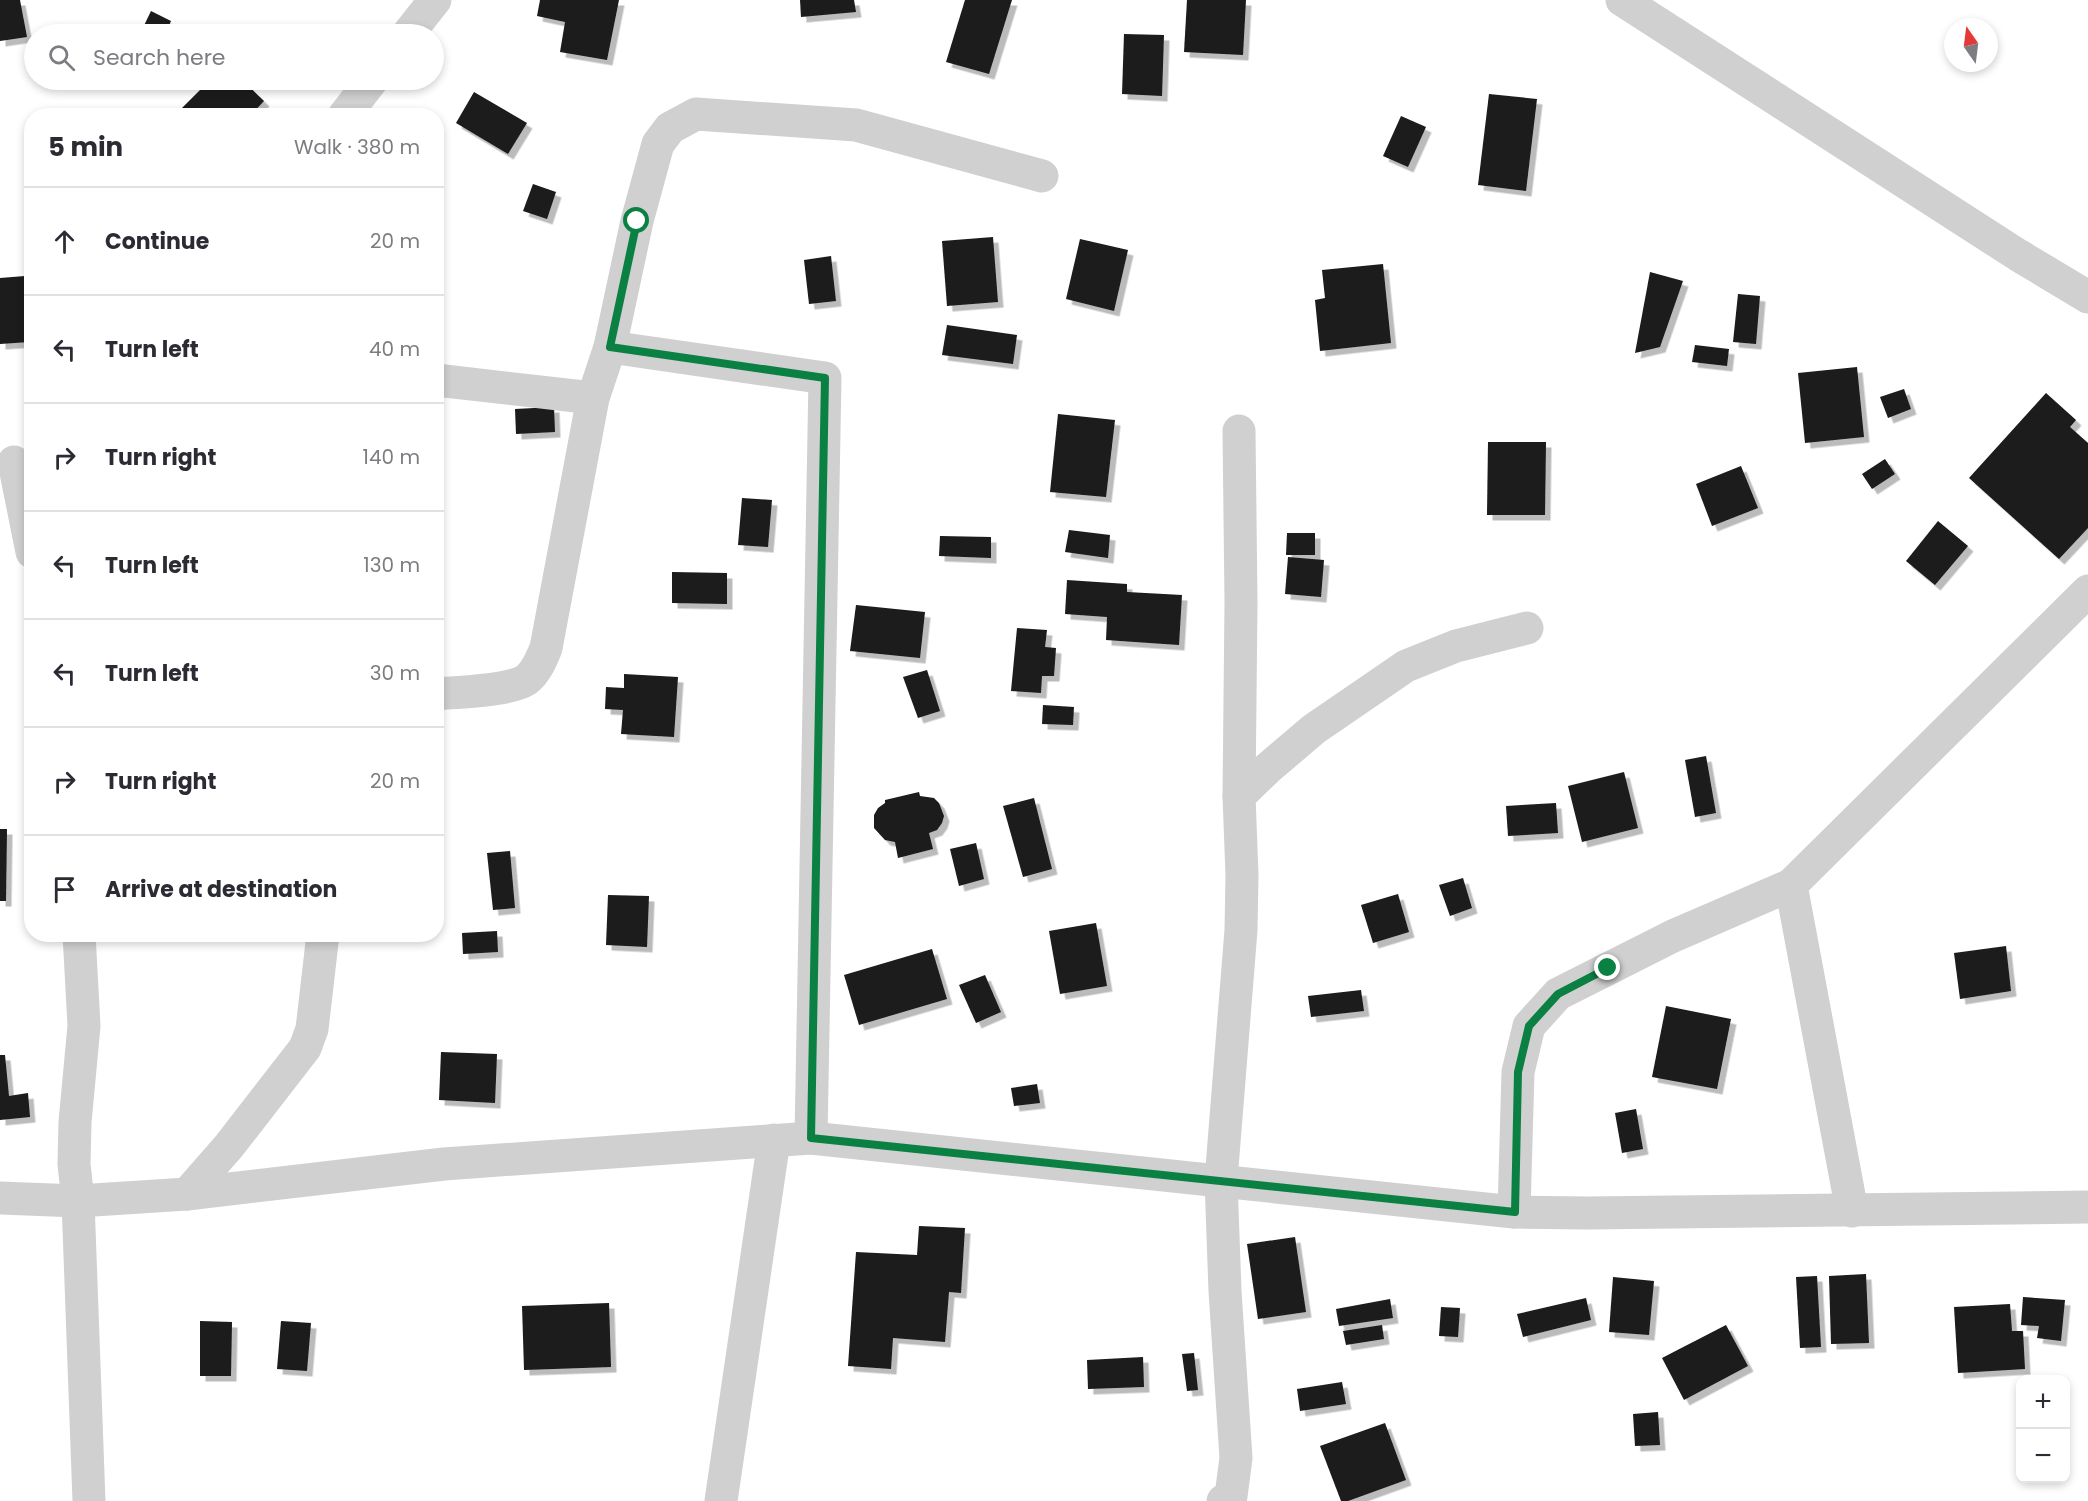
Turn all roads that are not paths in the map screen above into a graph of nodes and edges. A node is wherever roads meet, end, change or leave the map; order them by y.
1 (435, 0) edge
2 (1622, 0) edge
3 (416, 24) edge
4 (364, 90) edge
5 (350, 108) edge
6 (1042, 176) dead end
7 (2088, 297) edge
8 (610, 347) junction
9 (444, 381) edge
10 (592, 398) junction
11 (1239, 431) dead end
12 (15, 461) edge
13 (24, 509) edge
14 (2088, 591) edge
15 (1527, 628) dead end
16 (444, 693) edge
17 (1239, 796) junction
18 (1791, 885) junction
19 (79, 942) edge
20 (322, 942) edge
21 (811, 1138) junction
22 (774, 1140) junction
23 (1221, 1180) junction
24 (187, 1194) junction
25 (0, 1198) edge
26 (78, 1201) junction
27 (2088, 1207) edge
28 (1852, 1211) junction
29 (1515, 1212) junction
30 (89, 1501) edge
31 (721, 1501) edge
32 (1223, 1501) edge

1 - 3 street
2 - 7 street
4 - 5 street
6 - 8 street
8 - 10 street
8 - 21 street
9 - 10 street
10 - 16 street
11 - 17 street
12 - 13 street
14 - 18 street
15 - 17 street
17 - 23 street
18 - 28 street
18 - 29 street
19 - 26 street
20 - 24 street
21 - 22 street
21 - 23 street
22 - 24 street
22 - 31 street
23 - 29 street
23 - 32 street
24 - 26 street
25 - 26 street
26 - 30 street
27 - 28 street
28 - 29 street

